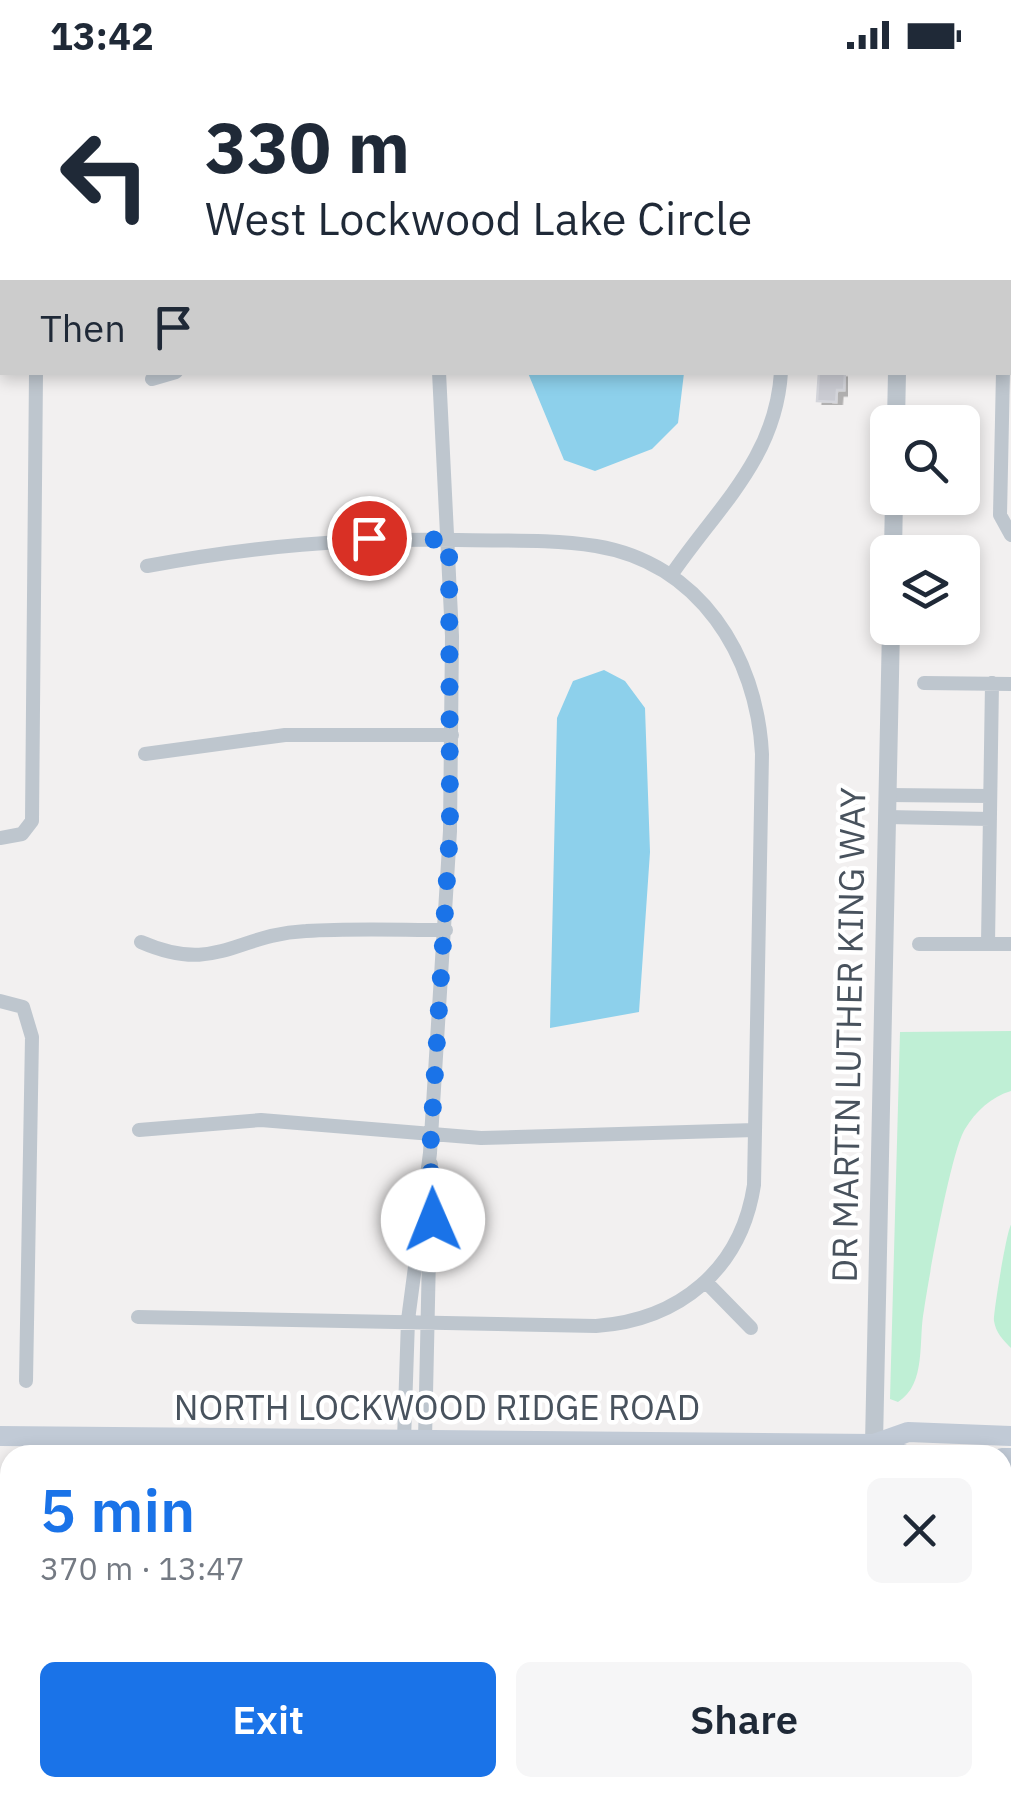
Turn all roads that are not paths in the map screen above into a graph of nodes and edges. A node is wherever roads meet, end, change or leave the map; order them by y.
1 (36, 375) edge
2 (166, 375) edge
3 (440, 375) edge
4 (781, 375) edge
5 (897, 375) edge
6 (1003, 375) edge
7 (152, 379) dead end
8 (896, 405) edge
9 (1011, 535) edge
10 (449, 540) junction
11 (147, 566) dead end
12 (672, 574) junction
13 (891, 645) edge
14 (924, 683) dead end
15 (992, 683) junction
16 (1011, 684) edge
17 (452, 735) junction
18 (145, 754) dead end
19 (888, 795) junction
20 (990, 796) junction
21 (888, 817) junction
22 (990, 819) junction
23 (0, 838) edge
24 (446, 930) junction
25 (140, 942) dead end
26 (919, 944) dead end
27 (988, 944) junction
28 (1011, 944) edge
29 (0, 1001) edge
30 (139, 1130) dead end
31 (756, 1130) junction
32 (431, 1136) junction
33 (430, 1153) junction
34 (707, 1283) junction
35 (138, 1317) dead end
36 (408, 1320) junction
37 (428, 1320) junction
38 (752, 1328) dead end
39 (26, 1381) dead end
40 (0, 1436) edge
41 (1011, 1436) edge
42 (415, 1440) junction
43 (33, 1445) edge
44 (644, 1445) edge
45 (874, 1445) edge
46 (883, 1445) edge

1 - 23 street
2 - 7 street
3 - 10 street
4 - 12 street
5 - 8 street
6 - 9 street
10 - 11 street
10 - 12 street
10 - 17 street
12 - 31 street
13 - 19 street, DR MARTIN LUTHER KING WAY
14 - 15 street
15 - 16 street
15 - 20 street
17 - 18 street
17 - 24 street
19 - 20 street
19 - 21 street, DR MARTIN LUTHER KING WAY
20 - 22 street
21 - 22 street
21 - 45 street, DR MARTIN LUTHER KING WAY
22 - 27 street
24 - 25 street
24 - 32 street
26 - 27 street
27 - 28 street
29 - 39 street
30 - 32 street
31 - 32 street
31 - 34 street
32 - 33 street
33 - 36 street
33 - 37 street
34 - 37 street
34 - 38 street
35 - 36 street
36 - 37 street
36 - 42 street
37 - 42 street
40 - 43 main road, NORTH LOCKWOOD RIDGE ROAD
41 - 46 main road, NORTH LOCKWOOD RIDGE ROAD
42 - 43 main road, NORTH LOCKWOOD RIDGE ROAD
42 - 44 main road, NORTH LOCKWOOD RIDGE ROAD

